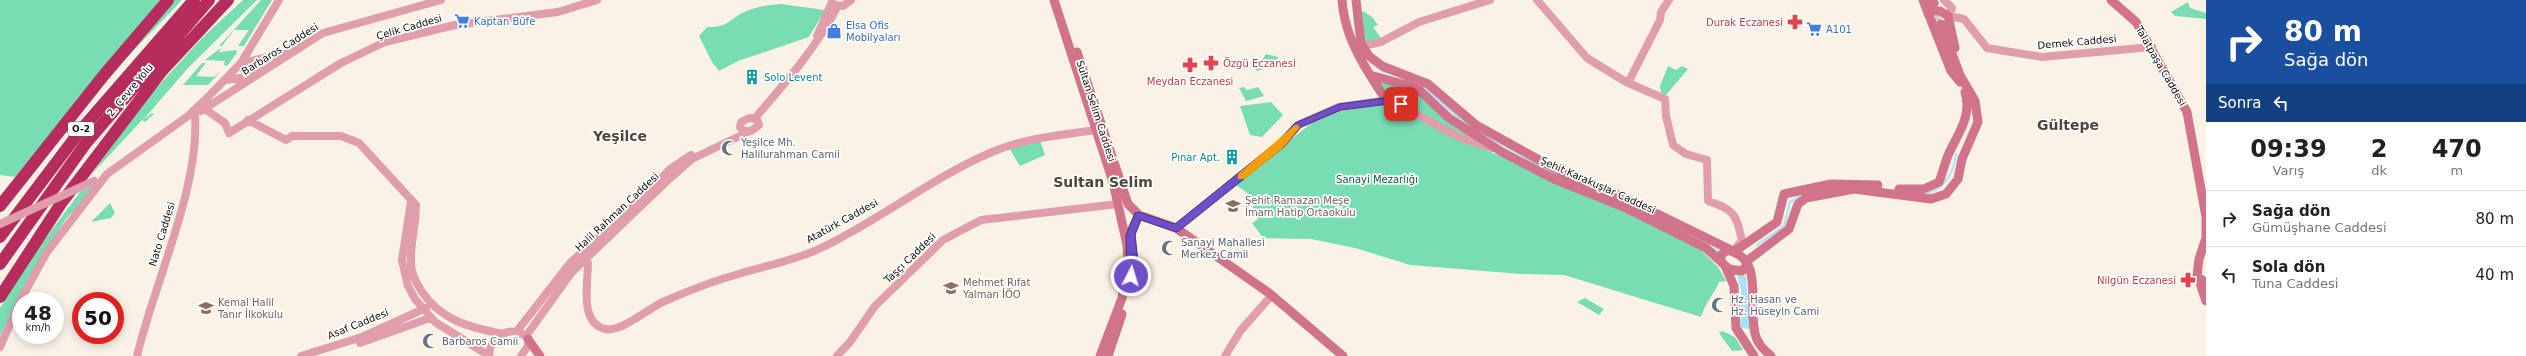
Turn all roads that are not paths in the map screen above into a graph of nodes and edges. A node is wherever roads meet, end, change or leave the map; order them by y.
1 (165, 0) edge
2 (168, 0) edge
3 (194, 0) edge
4 (209, 0) edge
5 (228, 0) edge
6 (237, 0) edge
7 (279, 0) edge
8 (442, 0) edge
9 (597, 0) edge
10 (851, 0) edge
11 (1054, 0) edge
12 (1059, 0) edge
13 (1343, 0) edge
14 (1355, 0) edge
15 (1490, 0) edge
16 (1537, 0) edge
17 (1669, 0) edge
18 (1944, 0) edge
19 (2111, 0) edge
20 (1929, 1) edge
21 (834, 3) edge
22 (1062, 15) junction
23 (1929, 16) junction
24 (150, 19) junction
25 (1944, 22) junction
26 (169, 26) junction
27 (1363, 47) junction
28 (2152, 47) junction
29 (1353, 48) junction
30 (165, 49) junction
31 (291, 52) junction
32 (245, 64) junction
33 (270, 65) junction
34 (1370, 75) junction
35 (224, 81) junction
36 (1628, 83) junction
37 (1961, 83) junction
38 (150, 86) junction
39 (237, 88) junction
40 (1390, 100) junction
41 (205, 109) junction
42 (195, 115) junction
43 (755, 118) junction
44 (246, 121) junction
45 (225, 123) junction
46 (740, 127) junction
47 (748, 132) junction
48 (1100, 135) junction
49 (1502, 152) junction
50 (107, 174) junction
51 (1852, 185) junction
52 (411, 201) junction
53 (0, 206) edge
54 (1120, 212) junction
55 (0, 213) edge
56 (1135, 215) junction
57 (0, 224) edge
58 (1176, 228) junction
59 (0, 238) edge
60 (2206, 239) edge
61 (1733, 251) junction
62 (27, 255) junction
63 (583, 259) junction
64 (1130, 262) junction
65 (1748, 262) junction
66 (0, 264) edge
67 (1724, 264) junction
68 (2202, 264) edge
69 (2197, 276) junction
70 (2206, 283) edge
71 (1272, 296) junction
72 (0, 297) edge
73 (2206, 301) edge
74 (433, 306) junction
75 (423, 310) junction
76 (430, 318) junction
77 (517, 331) junction
78 (503, 334) junction
79 (527, 338) junction
80 (1111, 338) junction
81 (0, 347) edge
82 (336, 349) junction
83 (137, 356) edge
84 (301, 356) edge
85 (319, 356) edge
86 (489, 356) edge
87 (521, 356) edge
88 (540, 356) edge
89 (837, 356) edge
90 (1100, 356) edge
91 (1108, 356) edge
92 (1224, 356) edge
93 (1343, 356) edge
94 (1754, 356) edge
95 (1771, 356) edge

1 - 24 highway
2 - 24 highway
3 - 26 highway, 2. Çevre Yolu / O-2
4 - 30 highway, 2. Çevre Yolu / O-2
5 - 38 highway
6 - 38 highway
7 - 32 street
8 - 31 street, Barbaros Caddesi
9 - 44 street, Çelik Caddesi
10 - 21 street
11 - 22 main road, Sultan Selim Caddesi
12 - 22 main road, Sultan Selim Caddesi
13 - 14 main road
13 - 29 main road
14 - 27 main road, Şehit Karakuşlar Caddesi
15 - 27 street
16 - 36 street
17 - 36 street
18 - 25 street
19 - 28 main road, Talatpaşa Caddesi
20 - 23 main road
21 - 43 street
22 - 48 main road, Sultan Selim Caddesi
23 - 25 main road
23 - 37 main road
24 - 53 highway
25 - 28 street, Dernek Caddesi
25 - 37 main road
25 - 51 main road
26 - 55 highway
26 - 59 highway, 2. Çevre Yolu / O-2
27 - 29 street
27 - 61 main road, Şehit Karakuşlar Caddesi
28 - 60 main road, Talatpaşa Caddesi
29 - 34 main road
30 - 62 highway
30 - 66 highway, 2. Çevre Yolu / O-2
31 - 32 street
31 - 33 street, Barbaros Caddesi
32 - 33 street
32 - 35 street
33 - 39 street, Barbaros Caddesi
34 - 40 main road
34 - 49 main road, Şehit Karakuşlar Caddesi
35 - 39 street
35 - 50 street
36 - 61 street
37 - 51 main road
38 - 62 highway
39 - 41 street, Barbaros Caddesi
40 - 49 street
40 - 58 street
41 - 42 street, Barbaros Caddesi
41 - 45 street
42 - 50 street, Barbaros Caddesi
42 - 83 street, Nato Caddesi
43 - 46 street, Halil Rahman Caddesi
43 - 47 street
44 - 45 street
44 - 45 street, Çelik Caddesi
44 - 52 street
46 - 47 street
46 - 77 street, Halil Rahman Caddesi
47 - 63 street, Halil Rahman Caddesi
48 - 54 main road, Sultan Selim Caddesi
48 - 56 main road, Sultan Selim Caddesi
48 - 63 street, Atatürk Caddesi
49 - 67 main road, Şehit Karakuşlar Caddesi
50 - 57 street, bridge
50 - 81 street
51 - 61 main road
51 - 65 main road
52 - 74 street
52 - 75 street
54 - 56 main road
54 - 56 main road
54 - 64 main road, Sultan Selim Caddesi
54 - 89 street, Taşçı Caddesi
56 - 58 main road
56 - 64 main road, Sultan Selim Caddesi
58 - 71 main road
60 - 68 main road, Talatpaşa Caddesi
61 - 65 main road, Şehit Karakuşlar Caddesi
61 - 67 main road
62 - 72 highway
63 - 79 street, Halil Rahman Caddesi
64 - 80 main road, Sultan Selim Caddesi
65 - 67 main road
65 - 95 main road
67 - 94 main road
68 - 69 main road, Talatpaşa Caddesi
69 - 70 main road
69 - 73 main road
71 - 92 street
71 - 93 main road
74 - 75 street, Asaf Caddesi
74 - 78 street
75 - 76 street
75 - 82 street, Asaf Caddesi
76 - 82 street, Asaf Caddesi
76 - 86 street
77 - 78 street
77 - 79 street
78 - 86 street
79 - 87 street, Halil Rahman Caddesi
79 - 88 main road
80 - 90 main road, Sultan Selim Caddesi
80 - 91 main road, Sultan Selim Caddesi
82 - 84 street, Asaf Caddesi
82 - 85 street, Asaf Caddesi

